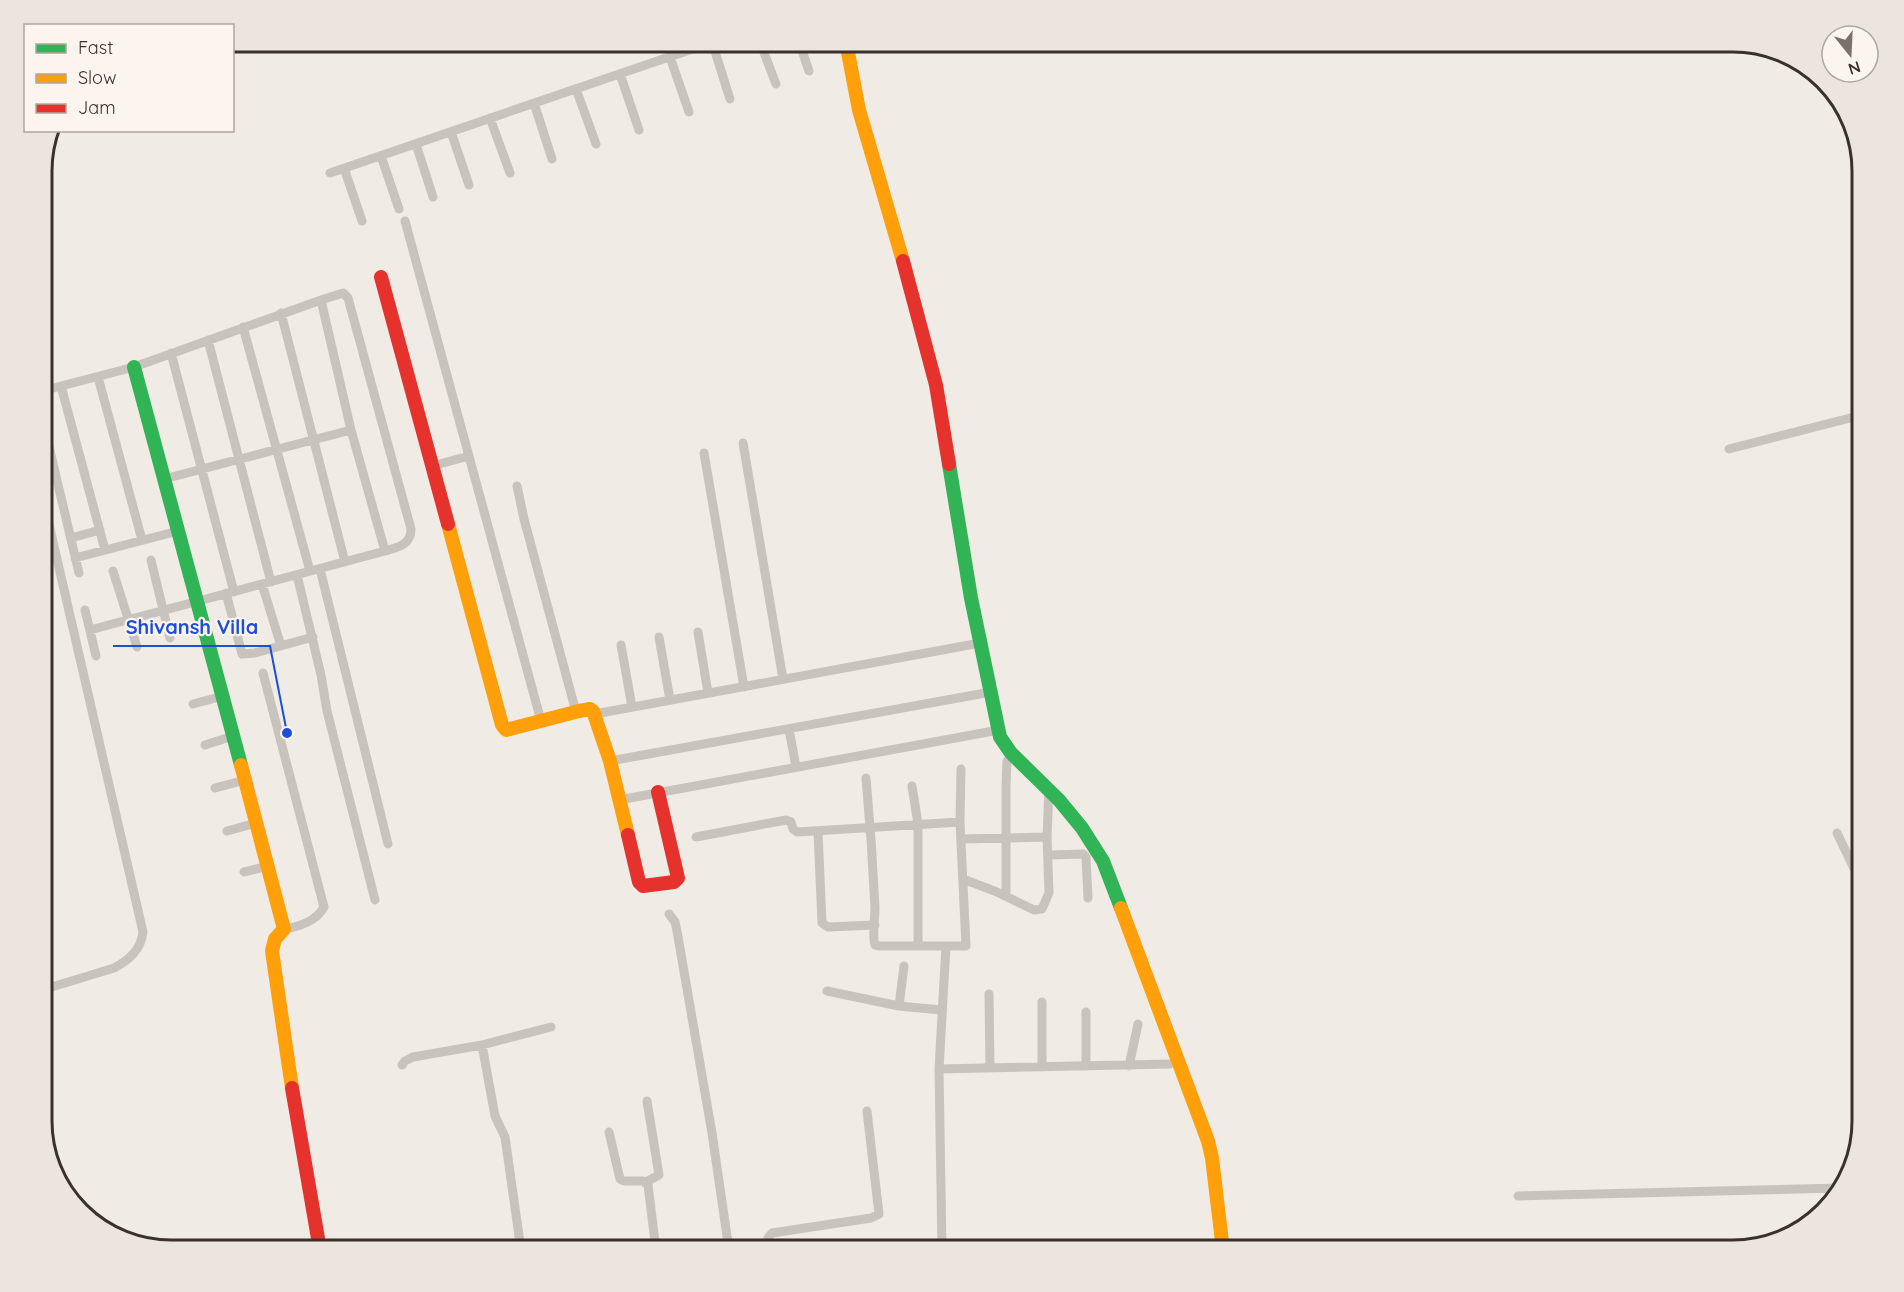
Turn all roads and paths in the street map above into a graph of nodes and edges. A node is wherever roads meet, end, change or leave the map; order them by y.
1 (684, 52) edge
2 (715, 52) edge
3 (764, 52) edge
4 (802, 52) edge
5 (848, 52) edge
6 (670, 57) junction
7 (809, 71) dead end
8 (620, 74) junction
9 (776, 84) dead end
10 (576, 89) junction
11 (730, 99) dead end
12 (534, 103) junction
13 (689, 112) dead end
14 (490, 118) junction
15 (639, 129) dead end
16 (451, 132) junction
17 (416, 144) junction
18 (596, 144) dead end
19 (381, 156) junction
20 (552, 159) dead end
21 (344, 168) junction
22 (330, 173) dead end
23 (510, 173) dead end
24 (469, 185) dead end
25 (433, 197) dead end
26 (399, 209) dead end
27 (405, 220) dead end
28 (362, 221) dead end
29 (381, 277) dead end
30 (321, 300) junction
31 (281, 313) junction
32 (243, 327) junction
33 (208, 340) junction
34 (171, 354) junction
35 (134, 367) junction
36 (98, 377) junction
37 (61, 386) junction
38 (53, 388) edge
39 (1852, 418) edge
40 (351, 430) junction
41 (314, 440) junction
42 (743, 443) dead end
43 (277, 449) junction
44 (1729, 449) dead end
45 (704, 453) dead end
46 (469, 456) junction
47 (239, 459) junction
48 (53, 463) edge
49 (432, 466) junction
50 (202, 469) junction
51 (164, 479) junction
52 (517, 486) dead end
53 (100, 530) junction
54 (178, 531) junction
55 (71, 538) junction
56 (141, 540) junction
57 (53, 542) edge
58 (105, 550) junction
59 (385, 551) junction
60 (75, 558) junction
61 (151, 560) dead end
62 (345, 562) junction
63 (315, 570) junction
64 (112, 571) dead end
65 (79, 573) dead end
66 (297, 575) junction
67 (267, 583) junction
68 (230, 592) junction
69 (198, 601) junction
70 (85, 610) dead end
71 (163, 610) junction
72 (129, 619) junction
73 (90, 630) junction
74 (698, 632) dead end
75 (659, 637) dead end
76 (170, 638) dead end
77 (313, 638) junction
78 (980, 643) junction
79 (621, 645) dead end
80 (281, 646) junction
81 (137, 647) dead end
82 (96, 656) dead end
83 (263, 673) dead end
84 (783, 680) junction
85 (744, 687) junction
86 (991, 692) junction
87 (708, 693) junction
88 (223, 696) junction
89 (670, 700) junction
90 (193, 704) dead end
91 (632, 707) junction
92 (576, 712) junction
93 (595, 714) junction
94 (541, 721) junction
95 (789, 729) junction
96 (999, 730) junction
97 (233, 736) junction
98 (205, 745) dead end
99 (610, 761) junction
100 (1007, 761) dead end
101 (796, 767) junction
102 (961, 769) dead end
103 (866, 778) dead end
104 (245, 780) junction
105 (912, 786) dead end
106 (216, 788) dead end
107 (1049, 789) junction
108 (658, 792) junction
109 (619, 800) junction
110 (960, 822) junction
111 (256, 823) junction
112 (918, 824) junction
113 (871, 827) junction
114 (227, 831) dead end
115 (818, 832) junction
116 (1837, 833) dead end
117 (696, 837) dead end
118 (1047, 837) junction
119 (1007, 838) junction
120 (961, 839) junction
121 (388, 844) dead end
122 (1049, 855) junction
123 (1852, 864) edge
124 (268, 866) junction
125 (244, 872) dead end
126 (963, 879) junction
127 (1006, 896) junction
128 (1088, 898) dead end
129 (375, 900) dead end
130 (669, 914) dead end
131 (875, 925) junction
132 (284, 929) junction
133 (918, 945) junction
134 (945, 946) junction
135 (904, 966) dead end
136 (53, 987) edge
137 (827, 991) dead end
138 (989, 994) dead end
139 (1042, 1002) dead end
140 (899, 1006) junction
141 (941, 1010) junction
142 (1086, 1012) dead end
143 (1138, 1024) dead end
144 (551, 1027) dead end
145 (482, 1045) junction
146 (1170, 1064) dead end
147 (402, 1065) dead end
148 (1086, 1066) junction
149 (1129, 1066) junction
150 (1042, 1067) junction
151 (990, 1068) junction
152 (939, 1069) junction
153 (647, 1101) dead end
154 (867, 1112) dead end
155 (609, 1132) dead end
156 (646, 1182) junction
157 (1830, 1188) edge
158 (1518, 1196) dead end
159 (318, 1240) edge
160 (520, 1240) edge
161 (655, 1240) edge
162 (728, 1240) edge
163 (768, 1240) edge
164 (942, 1240) edge
165 (1222, 1240) edge

1 - 6 street
2 - 11 street
3 - 9 street
4 - 7 street
5 - 78 street
6 - 8 street
6 - 13 street
8 - 10 street
8 - 15 street
10 - 12 street
10 - 18 street
12 - 14 street
12 - 20 street
14 - 16 street
14 - 23 street
16 - 17 street
16 - 24 street
17 - 19 street
17 - 25 street
19 - 21 street
19 - 26 street
21 - 22 street
21 - 28 street
27 - 46 street
29 - 49 street
30 - 31 street
30 - 40 street
30 - 59 street
31 - 32 street
31 - 41 street
32 - 33 street
32 - 43 street
33 - 34 street
33 - 47 street
34 - 35 street
34 - 50 street
35 - 36 street
35 - 51 street
36 - 37 street
36 - 56 street
37 - 38 street
37 - 53 street
39 - 44 street
40 - 41 street
40 - 59 street
41 - 43 street
41 - 62 street
42 - 84 street
43 - 47 street
43 - 63 street
45 - 85 street
46 - 49 street
46 - 94 street
47 - 50 street
47 - 67 street
48 - 55 street
49 - 94 street
50 - 51 street
50 - 68 street
51 - 54 street
52 - 92 street
53 - 55 street
53 - 58 street
54 - 56 street
54 - 69 street
55 - 60 street
56 - 58 street
57 - 136 street
58 - 60 street
59 - 62 street
60 - 65 street
61 - 71 street
62 - 63 street
63 - 66 street
63 - 121 street
64 - 72 street
66 - 67 street
66 - 77 street
67 - 68 street
67 - 80 street
68 - 69 street
68 - 80 street
69 - 71 street
69 - 88 street
70 - 73 street
71 - 72 street
71 - 76 street
72 - 73 street
72 - 81 street
73 - 82 street
74 - 87 street
75 - 89 street
77 - 80 street
77 - 129 street
78 - 84 street
78 - 86 street
79 - 91 street
83 - 132 street
84 - 85 street
85 - 87 street
86 - 95 street
86 - 96 street
87 - 89 street
88 - 90 street
88 - 97 street
89 - 91 street
91 - 93 street
92 - 93 street
92 - 94 street
93 - 99 street
95 - 99 street
95 - 101 street
96 - 101 street
96 - 107 street
97 - 98 street
97 - 104 street
99 - 109 street
100 - 119 street
101 - 108 street
102 - 110 street
103 - 113 street
104 - 106 street
104 - 111 street
105 - 112 street
107 - 118 street
107 - 165 street
108 - 109 street
108 - 109 street
110 - 112 street
110 - 120 street
111 - 114 street
111 - 124 street
112 - 113 street
112 - 133 street
113 - 115 street
113 - 131 street
115 - 117 street
115 - 131 street
116 - 123 street
118 - 119 street
118 - 122 street
119 - 120 street
119 - 127 street
120 - 126 street
122 - 127 street
122 - 128 street
124 - 125 street
124 - 132 street
126 - 127 street
126 - 134 street
130 - 162 street
131 - 133 street
132 - 159 street
133 - 134 street
134 - 141 street
135 - 140 street
137 - 140 street
138 - 151 street
139 - 150 street
140 - 141 street
141 - 152 street
142 - 148 street
143 - 149 street
144 - 145 street
145 - 147 street
145 - 160 street
146 - 149 street
148 - 149 street
148 - 150 street
150 - 151 street
151 - 152 street
152 - 164 street
153 - 156 street
154 - 163 street
155 - 156 street
156 - 161 street
157 - 158 street

